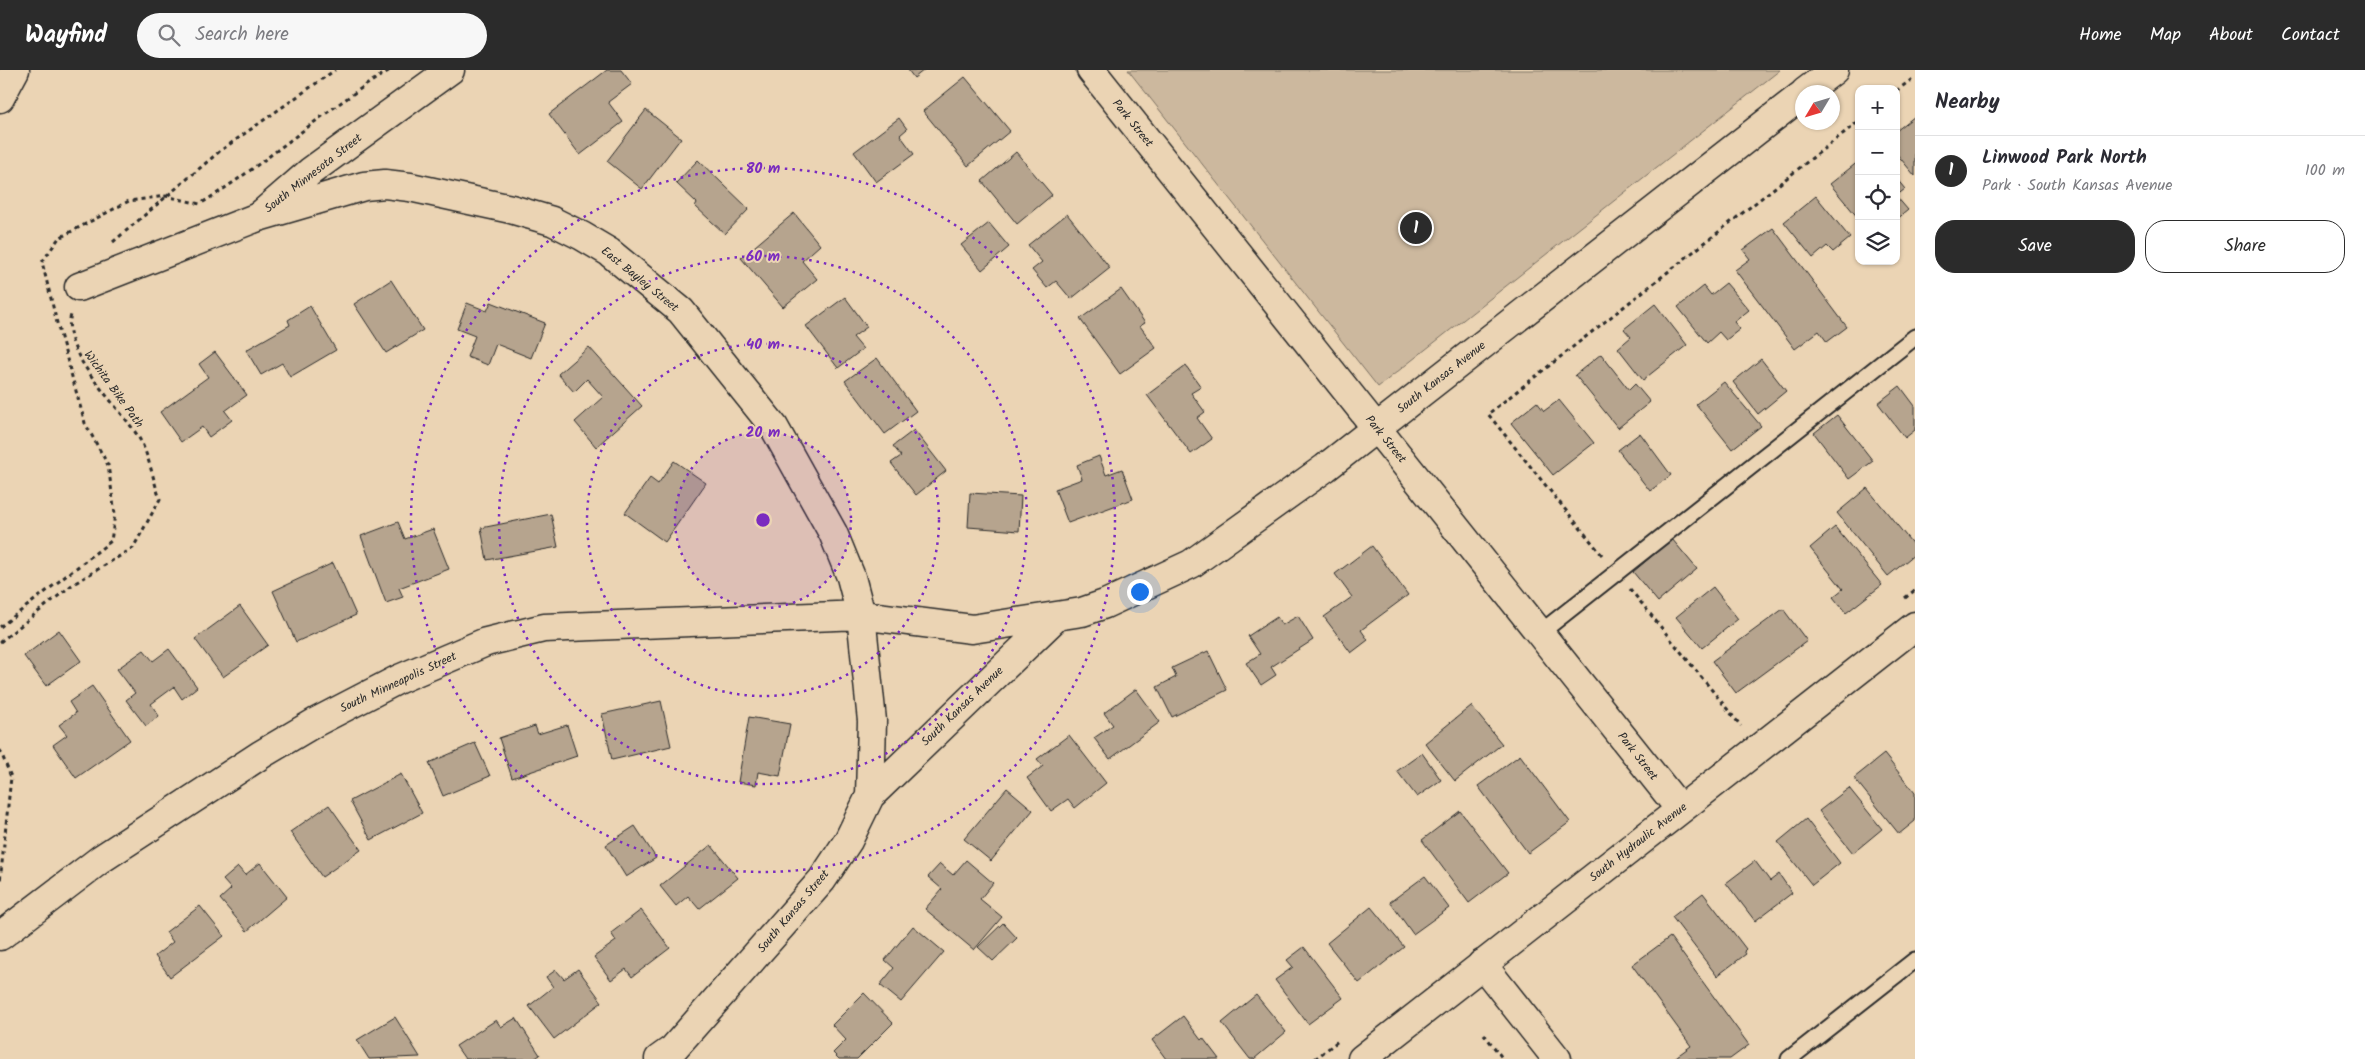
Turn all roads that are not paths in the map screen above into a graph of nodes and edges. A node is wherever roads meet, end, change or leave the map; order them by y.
1 (15, 70) edge
2 (450, 70) edge
3 (1091, 70) edge
4 (1834, 70) edge
5 (1815, 85) edge
6 (0, 98) edge
7 (1795, 101) edge
8 (258, 217) junction
9 (79, 287) road end
10 (1915, 337) edge
11 (1377, 428) junction
12 (861, 616) junction
13 (1056, 618) junction
14 (1915, 626) edge
15 (1540, 633) junction
16 (870, 796) junction
17 (1680, 809) junction
18 (0, 936) edge
19 (1915, 960) edge
20 (1482, 964) junction
21 (659, 1059) edge
22 (1362, 1059) edge
23 (1556, 1059) edge
24 (1789, 1059) edge

1 - 6 main road
2 - 8 main road, South Minnesota Street
3 - 11 main road, Park Street
4 - 5 main road, South Kansas Avenue
7 - 11 main road, South Kansas Avenue
8 - 9 main road, South Minnesota Street
8 - 12 main road, East Bayley Street
10 - 15 lane
11 - 13 main road, South Kansas Avenue
11 - 15 main road, Park Street
12 - 13 main road, South Kansas Avenue
12 - 16 main road, South Kansas Street
12 - 18 main road, South Minneapolis Street
13 - 16 main road, South Kansas Avenue
14 - 17 main road, South Hydraulic Avenue
15 - 17 main road, Park Street
16 - 21 main road, South Kansas Street
17 - 20 main road, South Hydraulic Avenue
19 - 24 lane
20 - 22 main road, South Hydraulic Avenue
20 - 23 main road

